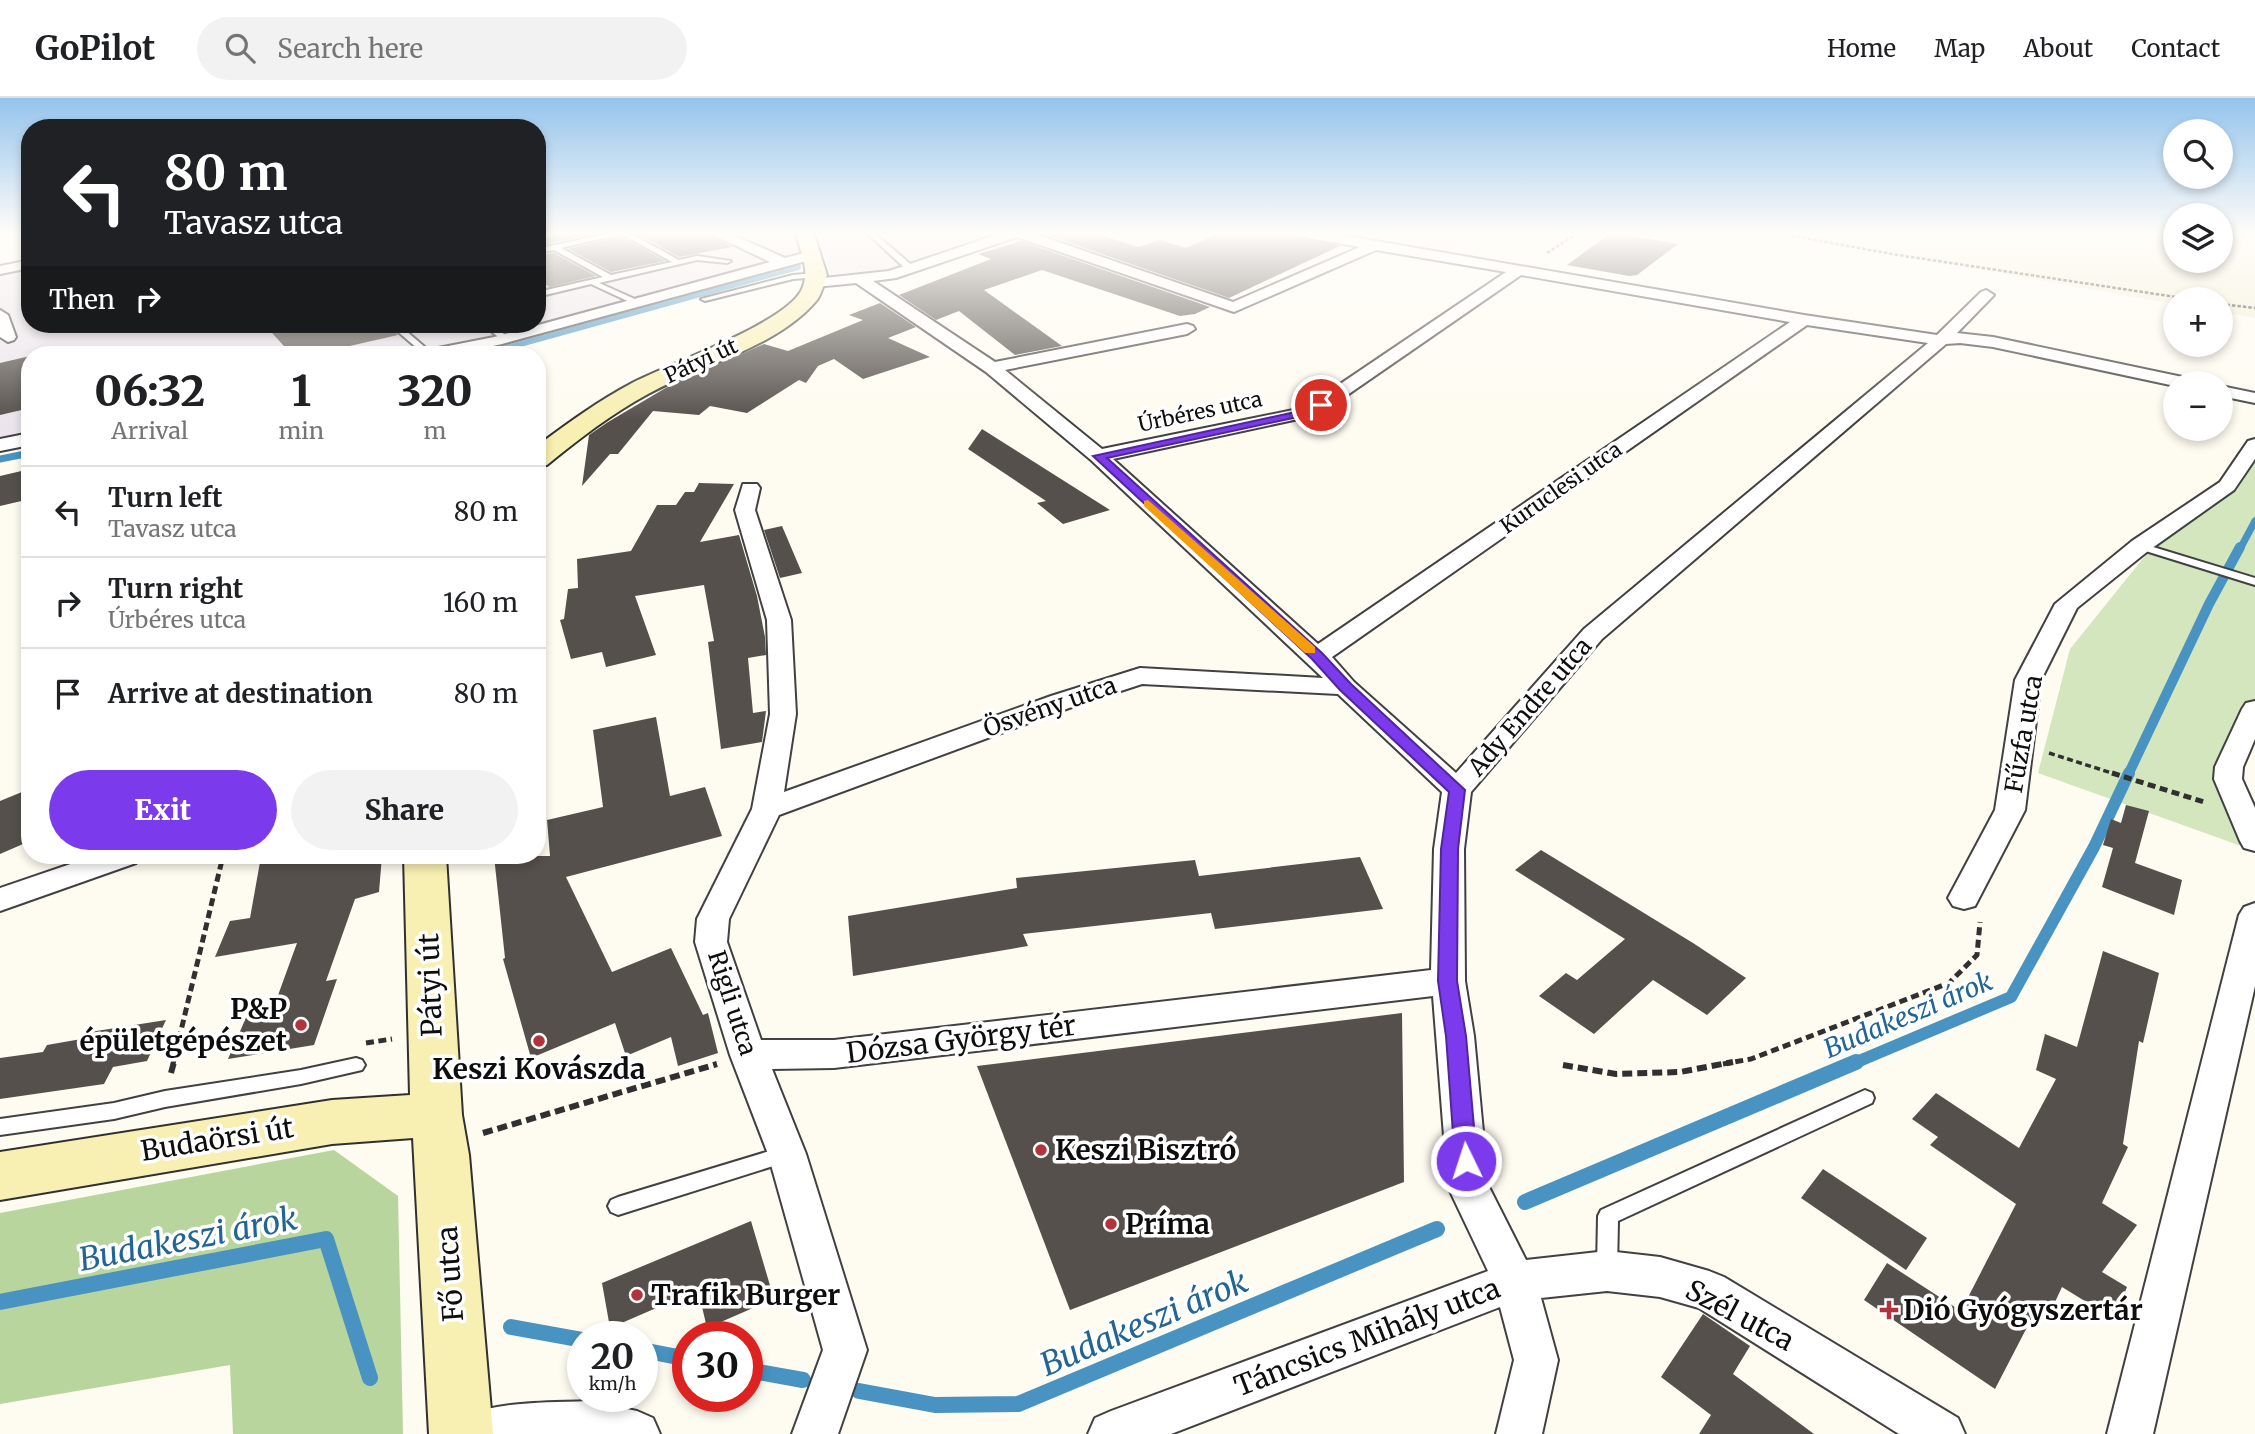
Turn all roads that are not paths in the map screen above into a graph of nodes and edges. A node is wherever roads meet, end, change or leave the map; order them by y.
1 (622, 296) edge
2 (654, 296) edge
3 (716, 296) edge
4 (807, 296) edge
5 (885, 296) edge
6 (1203, 296) edge
7 (1258, 296) edge
8 (1480, 296) edge
9 (1669, 296) edge
10 (1985, 296) edge
11 (705, 299) dead end
12 (634, 302) junction
13 (0, 315) edge
14 (1804, 320) junction
15 (546, 327) edge
16 (1187, 329) dead end
17 (403, 333) edge
18 (498, 333) edge
19 (523, 333) edge
20 (8, 337) dead end
21 (505, 338) junction
22 (1941, 340) junction
23 (419, 346) edge
24 (469, 346) edge
25 (992, 368) junction
26 (2163, 378) edge
27 (2233, 393) edge
28 (2255, 398) edge
29 (21, 441) edge
30 (0, 445) edge
31 (2255, 445) edge
32 (546, 453) edge
33 (1098, 456) junction
34 (750, 488) dead end
35 (2140, 546) junction
36 (2255, 582) edge
37 (1317, 656) junction
38 (1345, 687) junction
39 (2255, 709) edge
40 (1457, 790) junction
41 (767, 809) junction
42 (2254, 837) edge
43 (102, 864) edge
44 (426, 864) edge
45 (1964, 898) road end
46 (0, 900) edge
47 (2255, 915) edge
48 (1448, 981) junction
49 (748, 1055) junction
50 (356, 1065) dead end
51 (1865, 1098) dead end
52 (459, 1124) junction
53 (0, 1127) edge
54 (787, 1154) junction
55 (0, 1176) edge
56 (618, 1206) dead end
57 (1607, 1271) junction
58 (1515, 1281) junction
59 (1132, 1430) edge
60 (461, 1434) edge
61 (475, 1434) edge
62 (638, 1434) edge
63 (815, 1434) edge
64 (1519, 1434) edge
65 (1942, 1434) edge
66 (2130, 1434) edge

1 - 12 lane
2 - 12 street
3 - 11 lane
4 - 32 main road, Pátyi út
5 - 25 street
6 - 7 street
8 - 33 street, Úrbéres utca
9 - 14 street
10 - 22 street, Ady Endre utca
12 - 15 street
13 - 20 street
14 - 22 street
14 - 37 street, Kuruclesi utca
16 - 25 street
17 - 23 lane
18 - 21 lane
19 - 21 street
21 - 24 street
22 - 26 street
22 - 40 street, Ady Endre utca
25 - 33 street
27 - 28 street
29 - 30 street
31 - 35 street, Fűzfa utca
33 - 37 street
34 - 41 street, Rigli utca
35 - 36 lane
35 - 45 street, Fűzfa utca
37 - 38 street
38 - 40 street
38 - 41 street, Ösvény utca
39 - 42 street
40 - 48 street, Ady Endre utca
41 - 49 street, Rigli utca
43 - 46 street
44 - 52 main road, Pátyi út
47 - 66 street
48 - 49 street, Dózsa György tér
48 - 58 street, Ady Endre utca
49 - 54 street, Rigli utca
50 - 53 lane
51 - 57 lane
52 - 55 main road, Budaörsi út
52 - 60 main road, Fő utca
54 - 56 lane
54 - 63 street, Rigli utca
57 - 58 street, Szél utca
57 - 65 street, Szél utca
58 - 59 street, Táncsics Mihály utca
58 - 64 street, Táncsics Mihály utca
61 - 62 street

